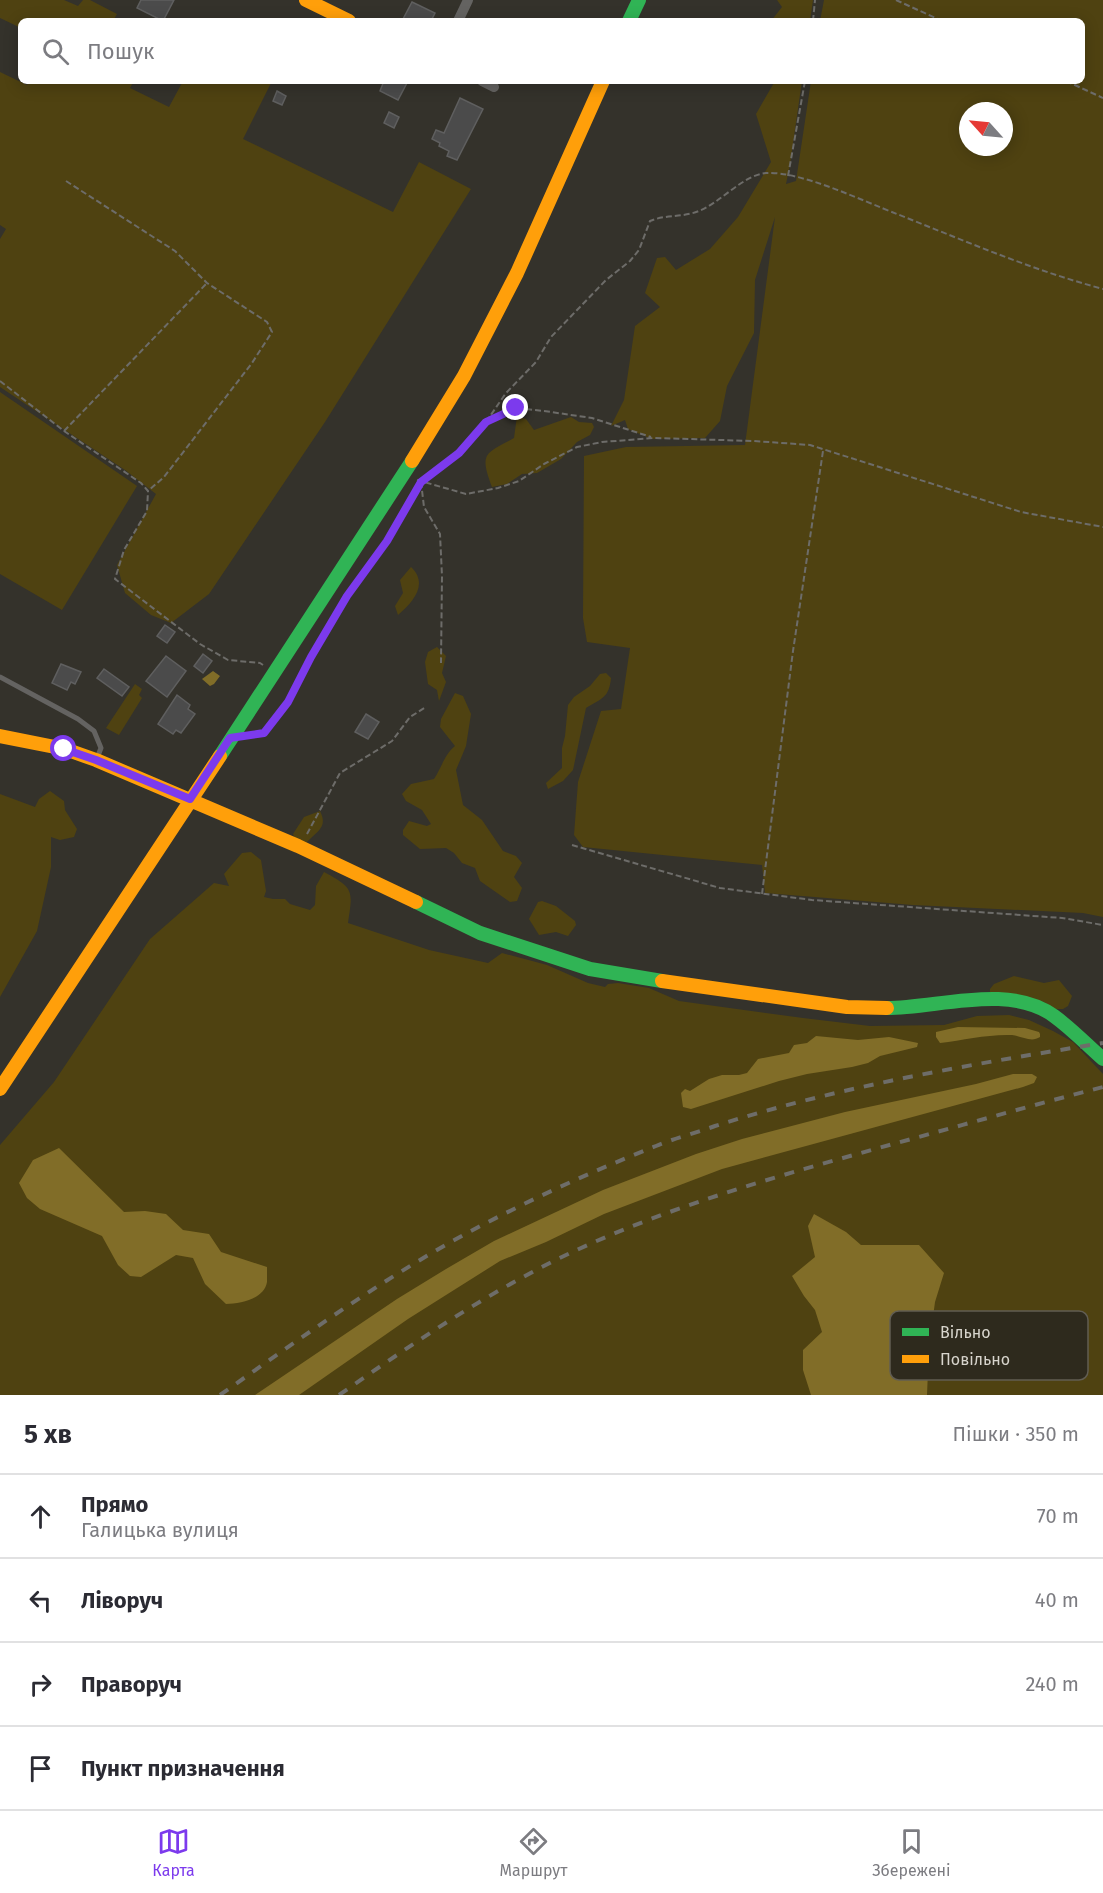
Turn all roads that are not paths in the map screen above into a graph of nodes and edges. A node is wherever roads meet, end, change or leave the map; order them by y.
1 (306, 0) edge
2 (468, 0) edge
3 (639, 0) edge
4 (343, 18) edge
5 (459, 18) edge
6 (630, 18) edge
7 (488, 84) edge
8 (602, 84) edge
9 (494, 87) dead end
10 (0, 677) edge
11 (0, 736) edge
12 (96, 760) junction
13 (190, 799) junction
14 (1103, 1059) edge
15 (0, 1089) edge

1 - 4 main road
2 - 5 street
3 - 6 main road
7 - 9 street
8 - 13 main road
10 - 12 lane
11 - 12 main road
12 - 13 main road
13 - 14 main road
13 - 15 main road

